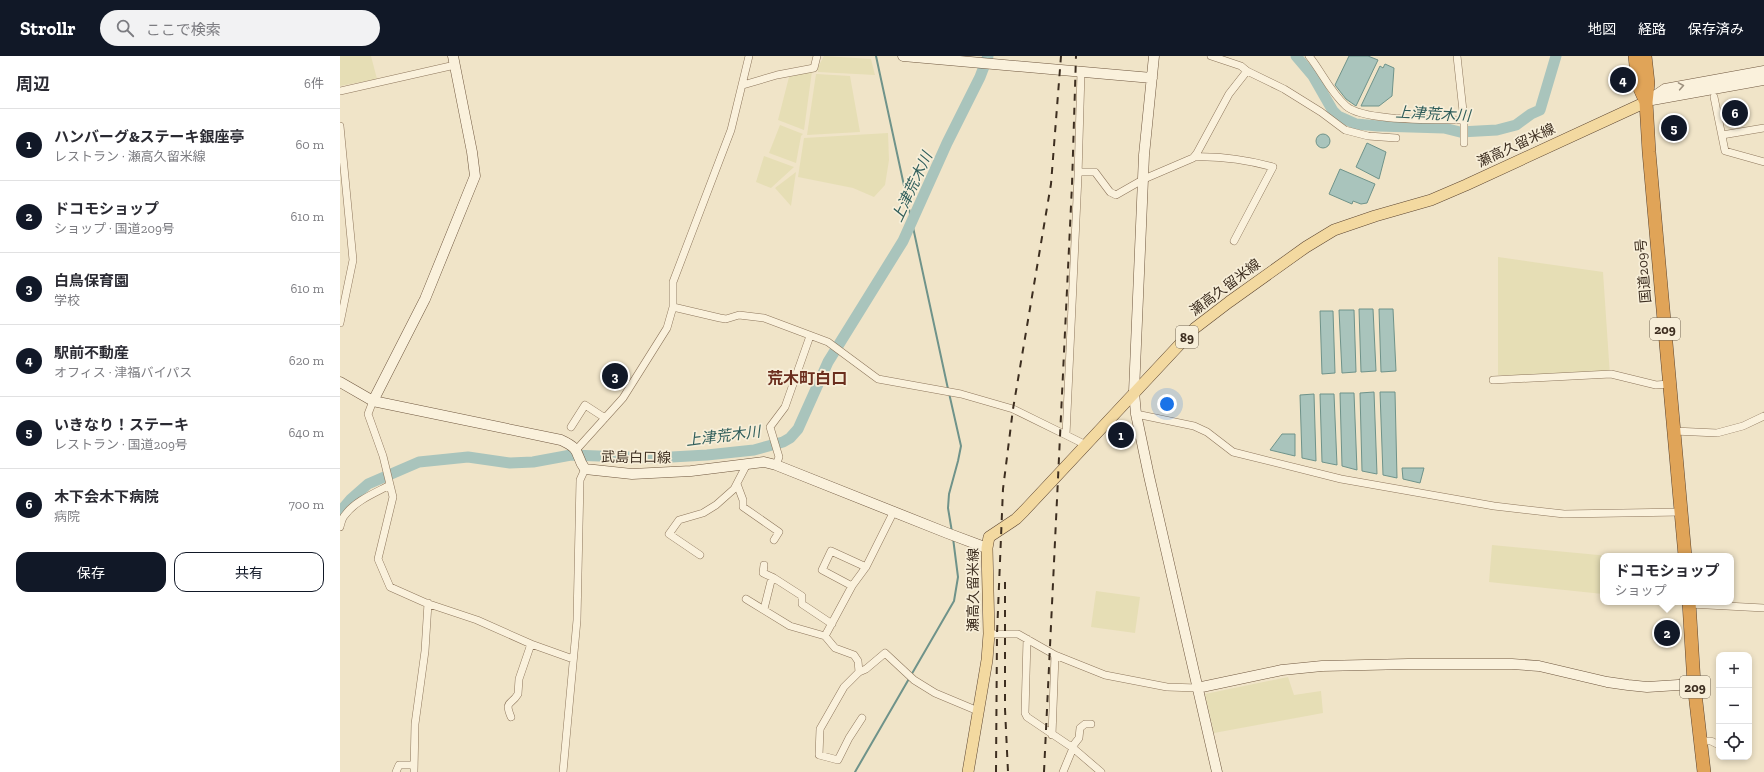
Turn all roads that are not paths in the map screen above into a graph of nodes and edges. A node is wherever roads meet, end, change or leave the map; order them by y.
1 (749, 56) edge
2 (817, 56) edge
3 (903, 56) edge
4 (1154, 56) edge
5 (1211, 56) edge
6 (1310, 56) edge
7 (1457, 56) edge
8 (1635, 56) edge
9 (1645, 56) edge
10 (454, 60) edge
11 (1247, 71) junction
12 (1764, 71) edge
13 (1081, 72) junction
14 (1152, 78) junction
15 (1764, 80) edge
16 (743, 85) junction
17 (340, 91) edge
18 (1714, 97) dead end
19 (1646, 102) junction
20 (1464, 120) junction
21 (340, 126) edge
22 (1764, 128) edge
23 (1722, 136) junction
24 (1396, 138) dead end
25 (1464, 143) dead end
26 (1194, 157) junction
27 (1764, 162) edge
28 (1078, 172) junction
29 (1143, 180) junction
30 (1234, 241) dead end
31 (673, 307) junction
32 (340, 323) edge
33 (810, 336) junction
34 (1492, 380) dead end
35 (340, 382) edge
36 (1669, 384) junction
37 (1134, 392) junction
38 (373, 401) junction
39 (1136, 414) junction
40 (1764, 416) edge
41 (605, 418) junction
42 (571, 427) dead end
43 (1674, 431) junction
44 (1066, 435) junction
45 (1086, 445) junction
46 (577, 449) junction
47 (778, 461) junction
48 (747, 464) junction
49 (584, 467) junction
50 (390, 483) junction
51 (737, 484) junction
52 (894, 511) junction
53 (1681, 512) junction
54 (340, 527) edge
55 (774, 540) dead end
56 (987, 548) junction
57 (1685, 553) edge
58 (700, 555) dead end
59 (764, 565) dead end
60 (866, 566) junction
61 (772, 577) junction
62 (852, 586) junction
63 (746, 599) dead end
64 (428, 603) junction
65 (1689, 605) edge
66 (1719, 605) edge
67 (1764, 608) edge
68 (764, 609) junction
69 (832, 624) junction
70 (989, 634) junction
71 (824, 636) junction
72 (1027, 639) junction
73 (531, 644) junction
74 (1055, 656) junction
75 (573, 659) junction
76 (859, 672) junction
77 (1694, 684) junction
78 (1197, 688) junction
79 (978, 711) junction
80 (511, 717) dead end
81 (862, 718) dead end
82 (1091, 724) dead end
83 (1052, 735) junction
84 (1701, 741) junction
85 (1716, 744) edge
86 (1072, 747) junction
87 (414, 768) edge
88 (396, 772) edge
89 (563, 772) edge
90 (968, 772) edge
91 (1064, 772) edge
92 (1101, 772) edge
93 (1217, 772) edge
94 (1704, 772) edge

1 - 16 street
2 - 16 street
3 - 13 street
4 - 14 street
5 - 11 street
6 - 20 street
7 - 20 street
8 - 19 highway, 209
9 - 19 highway, 209
10 - 17 street
10 - 38 street
11 - 24 street
11 - 26 street
19 -> 12 street
13 - 14 street
13 - 28 street
14 - 29 street
15 - 19 street
16 - 31 street
18 - 23 street
19 - 36 highway, 国道209号 / 209
19 - 37 main road, 瀬高久留米線 / 89
20 - 25 street
21 - 32 street
22 - 23 street
23 - 27 street
26 - 29 street
26 - 30 street
28 - 29 street
28 - 44 street
29 - 37 street
31 - 33 street
31 - 41 street
33 - 44 street
33 - 47 street
34 - 36 street
35 - 38 street
36 - 43 highway, 国道209号 / 209
37 - 39 street
37 - 45 main road, 瀬高久留米線 / 89
38 - 46 street
38 - 50 street
39 - 53 street
39 - 78 street
40 - 43 street
41 - 42 street
41 - 46 street
43 - 53 highway, 国道209号 / 209
44 - 45 street
45 - 56 main road, 瀬高久留米線 / 89
46 - 49 street, 武島白口線
47 - 48 street, 武島白口線
47 - 52 street, 武島白口線
48 - 49 street, 武島白口線
48 - 51 street
49 - 75 street
50 - 54 street
50 - 64 street
51 - 55 street
51 - 58 street
52 - 56 street, 武島白口線
52 - 60 street
53 - 57 highway, 国道209号 / 209
56 - 70 main road, 瀬高久留米線
59 - 61 street
60 - 62 street
60 - 62 street
61 - 68 street
61 - 69 street
62 - 69 street
63 - 68 street
64 - 73 street
64 - 87 street
65 - 77 highway, 209
66 - 67 street
68 - 71 street
69 - 71 street
70 - 72 street
70 - 79 main road, 瀬高久留米線
71 - 76 street
72 - 74 street
72 - 83 street
73 - 75 street
73 - 80 street
74 - 78 street
74 - 83 street
75 - 89 street
76 - 79 street
76 - 81 street
77 - 78 street
77 - 84 highway, 209
78 - 93 street
79 - 90 main road, 瀬高久留米線
82 - 86 street
83 - 86 street
84 - 85 street
84 - 94 highway, 209
86 - 91 street
86 - 92 street
87 - 88 street

